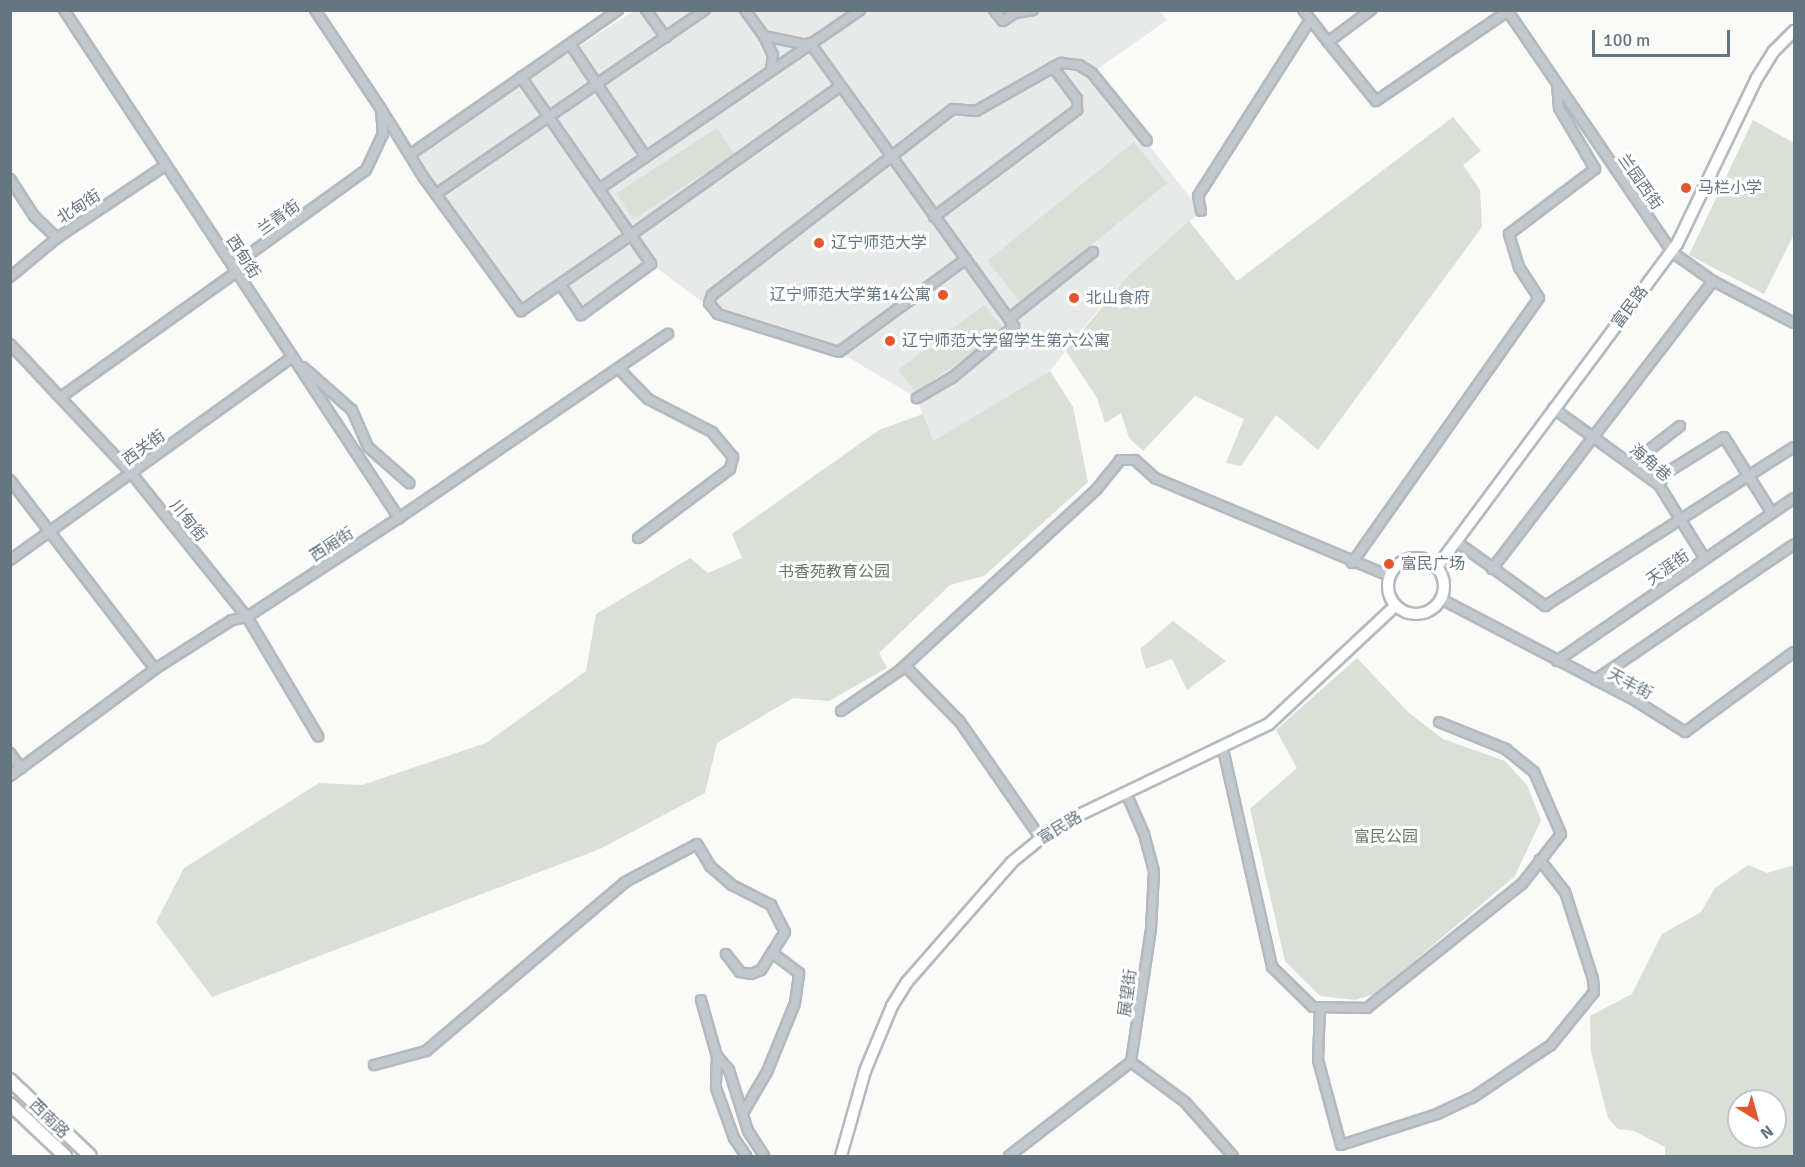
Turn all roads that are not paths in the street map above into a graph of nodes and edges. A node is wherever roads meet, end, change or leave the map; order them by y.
1 (64, 10) edge
2 (315, 10) edge
3 (618, 10) edge
4 (646, 10) edge
5 (705, 10) edge
6 (745, 10) edge
7 (860, 10) edge
8 (994, 10) edge
9 (1033, 10) edge
10 (1303, 10) edge
11 (1371, 10) edge
12 (1507, 11) edge
13 (1310, 20) junction
14 (1794, 31) edge
15 (764, 36) junction
16 (666, 38) junction
17 (1328, 42) junction
18 (570, 44) junction
19 (809, 44) junction
20 (1053, 67) junction
21 (771, 70) junction
22 (521, 77) junction
23 (598, 85) junction
24 (841, 86) junction
25 (1557, 86) junction
26 (381, 109) junction
27 (549, 118) junction
28 (1147, 141) dead end
29 (411, 154) junction
30 (890, 155) junction
31 (646, 157) junction
32 (166, 165) junction
33 (10, 179) edge
34 (599, 189) junction
35 (436, 194) junction
36 (1201, 211) dead end
37 (934, 217) junction
38 (631, 235) junction
39 (57, 238) junction
40 (1093, 252) dead end
41 (1672, 252) junction
42 (966, 259) junction
43 (236, 272) junction
44 (10, 277) edge
45 (1713, 281) junction
46 (560, 284) junction
47 (1010, 318) junction
48 (1794, 323) edge
49 (668, 334) dead end
50 (10, 344) edge
51 (294, 359) junction
52 (618, 368) junction
53 (61, 397) junction
54 (917, 398) dead end
55 (1553, 408) junction
56 (1680, 426) dead end
57 (1595, 435) junction
58 (1794, 447) edge
59 (1631, 464) junction
60 (131, 473) junction
61 (1750, 476) junction
62 (10, 480) edge
63 (409, 483) dead end
64 (1659, 485) junction
65 (1794, 498) edge
66 (1772, 513) junction
67 (399, 518) junction
68 (1681, 519) junction
69 (51, 531) junction
70 (638, 538) dead end
71 (1457, 542) junction
72 (1794, 544) edge
73 (1705, 559) junction
74 (10, 560) edge
75 (1352, 563) junction
76 (1437, 567) junction
77 (1492, 569) junction
78 (1389, 576) junction
79 (1441, 599) junction
80 (1395, 606) junction
81 (247, 617) junction
82 (1794, 652) edge
83 (1557, 661) junction
84 (905, 666) junction
85 (155, 669) junction
86 (1594, 680) junction
87 (841, 711) dead end
88 (1439, 722) dead end
89 (318, 735) dead end
90 (1223, 749) junction
91 (10, 753) edge
92 (21, 768) junction
93 (10, 776) edge
94 (1126, 793) junction
95 (1040, 837) junction
96 (1540, 860) junction
97 (772, 952) junction
98 (726, 954) dead end
99 (701, 1000) dead end
100 (1320, 1008) junction
101 (717, 1056) junction
102 (1131, 1062) junction
103 (374, 1065) dead end
104 (10, 1080) edge
105 (10, 1104) edge
106 (743, 1113) junction
107 (65, 1156) edge
108 (90, 1156) edge
109 (746, 1156) edge
110 (764, 1156) edge
111 (841, 1156) edge
112 (1009, 1156) edge
113 (1233, 1156) edge

1 - 32 street, 西甸街
2 - 26 street
3 - 18 street
4 - 16 street
5 - 16 street
6 - 15 street
7 - 19 street
8 - 9 street
10 - 13 street
11 - 17 street
12 - 17 street
12 - 25 street, 兰园西街
13 - 17 street
13 - 36 street
14 - 41 street, 富民路
15 - 19 street
15 - 21 street
16 - 23 street
18 - 22 street
18 - 23 street
19 - 21 street
19 - 24 street
20 - 28 street
20 - 30 street
20 - 37 street
21 - 31 street
22 - 27 street
22 - 29 street
23 - 27 street
23 - 31 street
24 - 30 street
24 - 38 street
25 - 41 street, 兰园西街
25 - 75 street
26 - 29 street
26 - 43 street, 兰青街
27 - 34 street
27 - 35 street
29 - 35 street
30 - 37 street
30 - 42 street
31 - 34 street
32 - 39 street, 北甸街
32 - 43 street, 西甸街
33 - 39 street
34 - 38 street
35 - 46 street
37 - 42 street
38 - 46 street
38 - 46 street
39 - 44 street, 北甸街
40 - 47 street
41 - 45 street, 兰园西街
41 - 55 street, 富民路
42 - 47 street
43 - 51 street, 西甸街
43 - 53 street, 兰青街
45 - 48 street, 兰园西街
45 - 57 street
47 - 54 street
49 - 52 street, 西厢街
50 - 53 street, 川甸街
51 - 60 street, 西关街
51 - 63 street
51 - 67 street, 西甸街
52 - 67 street, 西厢街
52 - 70 street
53 - 60 street, 川甸街
55 - 57 street, 海角巷
55 - 71 street, 富民路
56 - 59 street
57 - 59 street, 海角巷
57 - 77 street
58 - 61 street
59 - 64 street, 海角巷
60 - 69 street, 西关街
60 - 81 street, 川甸街
61 - 64 street
61 - 66 street
61 - 68 street
62 - 69 street
64 - 68 street, 海角巷
65 - 66 street, 天涯街
66 - 73 street, 天涯街
67 - 81 street, 西厢街
68 - 73 street, 海角巷
68 - 77 street
69 - 74 street, 西关街
69 - 85 street
71 - 76 street, 富民路
71 - 77 street
72 - 86 street
73 - 83 street, 天涯街
75 - 78 street
75 - 84 street
76 - 78 street
76 - 79 street
78 - 80 street
79 - 80 street
79 - 83 street, 天丰街
80 - 90 street, 富民路
81 - 85 street, 西厢街
81 - 89 street, 川甸街
82 - 86 street, 天丰街
83 - 86 street, 天丰街
84 - 87 street
84 - 95 street
85 - 92 street, 西厢街
88 - 96 street
90 - 94 street, 富民路
90 - 100 street
91 - 92 street
92 - 93 street, 西厢街
94 - 95 street, 富民路
94 - 102 street, 展望街
95 - 111 street, 富民路
96 - 100 street
96 - 100 street
97 - 98 street
97 - 103 street
97 - 106 street
99 - 101 street
101 - 106 street
101 - 109 street
102 - 112 street
102 - 113 street
104 - 108 main road, 西南路
105 - 107 main road, 西南路
106 - 110 street

